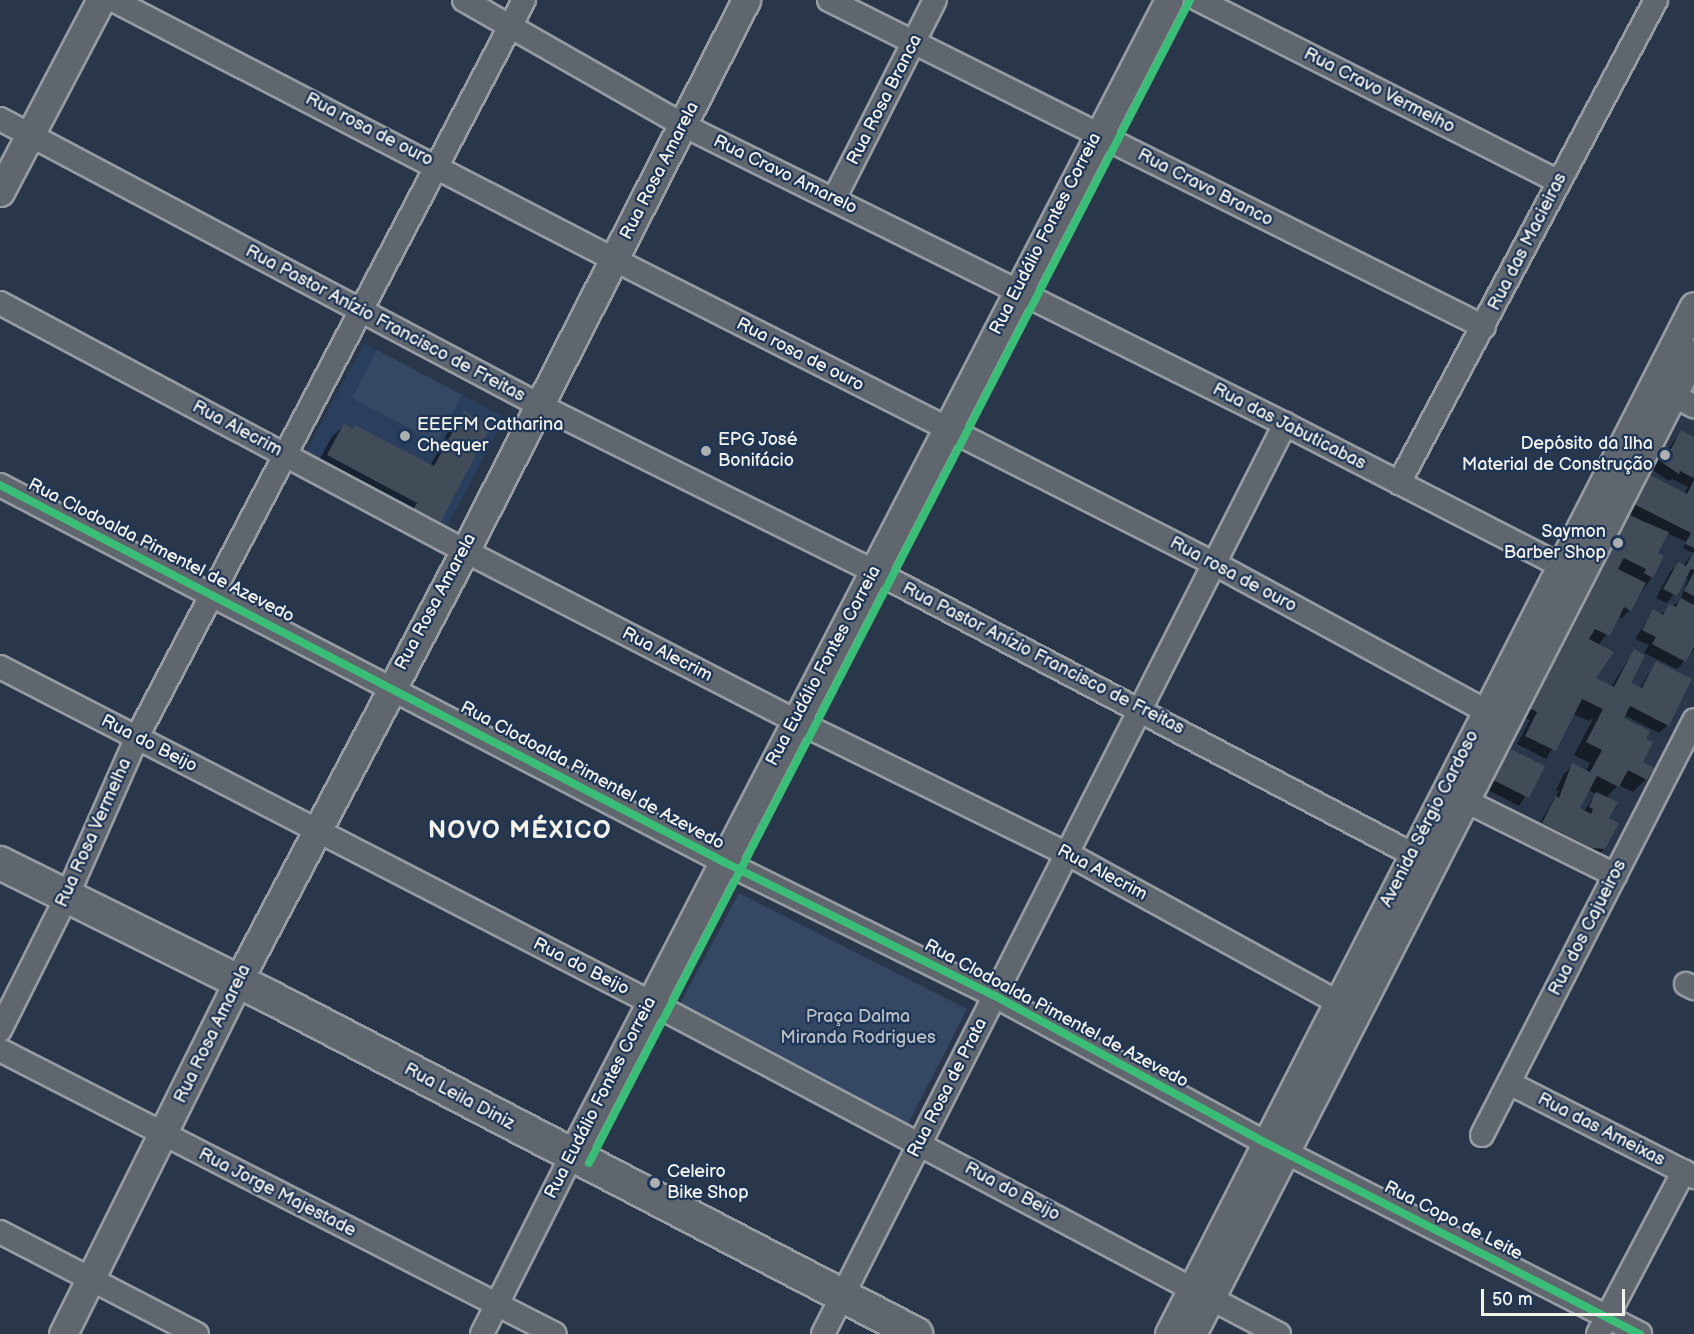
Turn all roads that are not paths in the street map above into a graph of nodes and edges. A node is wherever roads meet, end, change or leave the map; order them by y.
1 (101, 0) edge
2 (113, 0) edge
3 (464, 0) edge
4 (524, 0) edge
5 (746, 0) edge
6 (829, 0) edge
7 (935, 0) edge
8 (1169, 0) edge
9 (1199, 0) edge
10 (1656, 0) edge
11 (512, 25) junction
12 (913, 43) junction
13 (0, 119) edge
14 (683, 125) junction
15 (28, 134) junction
16 (1097, 135) junction
17 (438, 165) junction
18 (1559, 182) junction
19 (0, 192) edge
20 (834, 199) junction
21 (615, 260) junction
22 (1015, 291) junction
23 (0, 303) edge
24 (1694, 306) edge
25 (363, 312) junction
26 (1484, 327) junction
27 (1694, 353) edge
28 (1673, 395) edge
29 (539, 405) junction
30 (1285, 424) junction
31 (946, 429) junction
32 (286, 455) junction
33 (1399, 483) junction
34 (0, 485) edge
35 (465, 550) junction
36 (1217, 565) junction
37 (874, 571) junction
38 (1570, 571) junction
39 (214, 596) junction
40 (0, 667) edge
41 (391, 687) junction
42 (1143, 709) junction
43 (1495, 716) junction
44 (794, 720) junction
45 (1691, 733) edge
46 (137, 737) junction
47 (1455, 795) junction
48 (316, 830) junction
49 (1068, 854) junction
50 (1422, 859) junction
51 (724, 862) junction
52 (0, 863) edge
53 (1615, 875) junction
54 (67, 897) junction
55 (238, 981) junction
56 (995, 996) junction
57 (648, 1001) junction
58 (1346, 1007) junction
59 (0, 1030) edge
60 (0, 1050) edge
61 (1509, 1083) junction
62 (163, 1135) junction
63 (1482, 1135) dead end
64 (920, 1143) junction
65 (1275, 1147) junction
66 (572, 1155) junction
67 (1689, 1174) edge
68 (0, 1232) edge
69 (92, 1280) junction
70 (1201, 1294) junction
71 (841, 1298) junction
72 (498, 1305) junction
73 (1602, 1325) edge
74 (63, 1334) edge
75 (197, 1334) edge
76 (482, 1334) edge
77 (555, 1334) edge
78 (824, 1334) edge
79 (916, 1334) edge
80 (1169, 1334) edge
81 (1192, 1334) edge
82 (1279, 1334) edge
83 (1640, 1334) edge

1 - 15 street
2 - 17 street, Rua rosa de ouro
3 - 11 street, Rua Cravo Amarelo
4 - 11 street, Rua Rosa Vermelha
5 - 14 street, Rua Rosa Amarela
6 - 12 street, Rua Cravo Branco
7 - 12 street, Rua Rosa Branca
8 - 16 street, Rua Eudálio Fontes Correia
9 - 18 street, Rua Cravo Vermelho
10 - 18 street, Rua das Macieiras
11 - 14 street, Rua Cravo Amarelo
11 - 17 street, Rua Rosa Vermelha
12 - 16 street, Rua Cravo Branco
12 - 20 street, Rua Rosa Branca
13 - 15 street, Rua Pastor Anízio Francisco de Freitas
14 - 20 street, Rua Cravo Amarelo
14 - 21 street, Rua Rosa Amarela
15 - 19 street
15 - 25 street, Rua Pastor Anízio Francisco de Freitas
16 - 22 street, Rua Eudálio Fontes Correia
16 - 26 street, Rua Cravo Branco
17 - 21 street, Rua rosa de ouro
17 - 25 street, Rua Rosa Vermelha
18 - 26 street, Rua das Macieiras
20 - 22 street, Rua Cravo Amarelo
21 - 29 street, Rua Rosa Amarela
21 - 31 street, Rua rosa de ouro
22 - 30 street, Rua das Jabuticabas
22 - 31 street, Rua Eudálio Fontes Correia
23 - 32 street, Rua Alecrim
24 - 28 street, Avenida Sérgio Cardoso
25 - 29 street, Rua Pastor Anízio Francisco de Freitas
25 - 32 street, Rua Rosa Vermelha
26 - 33 street, Rua das Macieiras
27 - 28 street, Avenida Sérgio Cardoso
28 - 38 street, Avenida Sérgio Cardoso
29 - 35 street, Rua Rosa Amarela
29 - 37 street, Rua Pastor Anízio Francisco de Freitas
30 - 33 street, Rua das Jabuticabas
30 - 36 street, Rua Rosa de Prata
31 - 36 street, Rua rosa de ouro
31 - 37 street, Rua Eudálio Fontes Correia
32 - 35 street, Rua Alecrim
32 - 39 street, Rua Rosa Vermelha
33 - 38 street, Rua das Jabuticabas
34 - 39 street, Rua Clodoalda Pimentel de Azevedo
35 - 41 street, Rua Rosa Amarela
35 - 44 street, Rua Alecrim
36 - 42 street, Rua Rosa de Prata
36 - 43 street, Rua rosa de ouro
37 - 42 street, Rua Pastor Anízio Francisco de Freitas
37 - 44 street, Rua Eudálio Fontes Correia
38 - 43 street, Avenida Sérgio Cardoso
39 - 41 street, Rua Clodoalda Pimentel de Azevedo
39 - 46 street, Rua Rosa Vermelha
40 - 46 street, Rua do Beijo
41 - 48 street, Rua Rosa Amarela
41 - 51 street, Rua Clodoalda Pimentel de Azevedo
42 - 49 street, Rua Rosa de Prata
42 - 50 street, Rua Pastor Anízio Francisco de Freitas
43 - 47 street, Avenida Sérgio Cardoso
44 - 49 street, Rua Alecrim
44 - 51 street, Rua Eudálio Fontes Correia
45 - 53 street, Rua dos Cajueiros
46 - 48 street, Rua do Beijo
46 - 54 street, Rua Rosa Vermelha
47 - 50 street, Avenida Sérgio Cardoso
47 - 53 street
48 - 55 street, Rua Rosa Amarela
48 - 57 street, Rua do Beijo
49 - 56 street, Rua Rosa de Prata
49 - 58 street, Rua Alecrim
50 - 58 street, Avenida Sérgio Cardoso
51 - 56 street, Rua Clodoalda Pimentel de Azevedo
51 - 57 street, Rua Eudálio Fontes Correia
52 - 54 main road, Rua Leila Diniz
53 - 61 street, Rua dos Cajueiros
54 - 55 main road, Rua Leila Diniz
54 - 59 street, Rua Rosa Vermelha
55 - 62 street, Rua Rosa Amarela
55 - 66 main road, Rua Leila Diniz
56 - 64 street, Rua Rosa de Prata
56 - 65 street, Rua Clodoalda Pimentel de Azevedo
57 - 64 street, Rua do Beijo
57 - 66 street, Rua Eudálio Fontes Correia
58 - 65 street, Avenida Sérgio Cardoso
60 - 62 street, Rua Jorge Majestade
61 - 63 street, Rua dos Cajueiros
61 - 67 street, Rua das Ameixas
62 - 69 street, Rua Rosa Amarela
62 - 72 street, Rua Jorge Majestade
64 - 70 street, Rua do Beijo
64 - 71 street, Rua Rosa de Prata
65 - 70 street, Avenida Sérgio Cardoso
65 - 73 street, Rua Copo de Leite
66 - 71 main road, Rua Leila Diniz
66 - 72 street, Rua Eudálio Fontes Correia
67 - 73 street
68 - 69 street
69 - 74 street, Rua Rosa Amarela
69 - 75 street
70 - 80 street, Avenida Sérgio Cardoso
70 - 81 street, Avenida Sérgio Cardoso
70 - 82 street, Rua do Beijo
71 - 78 street, Rua Rosa de Prata
71 - 79 main road, Rua Leila Diniz
72 - 76 street, Rua Eudálio Fontes Correia
72 - 77 street, Rua Jorge Majestade
73 - 83 street, Rua Copo de Leite

